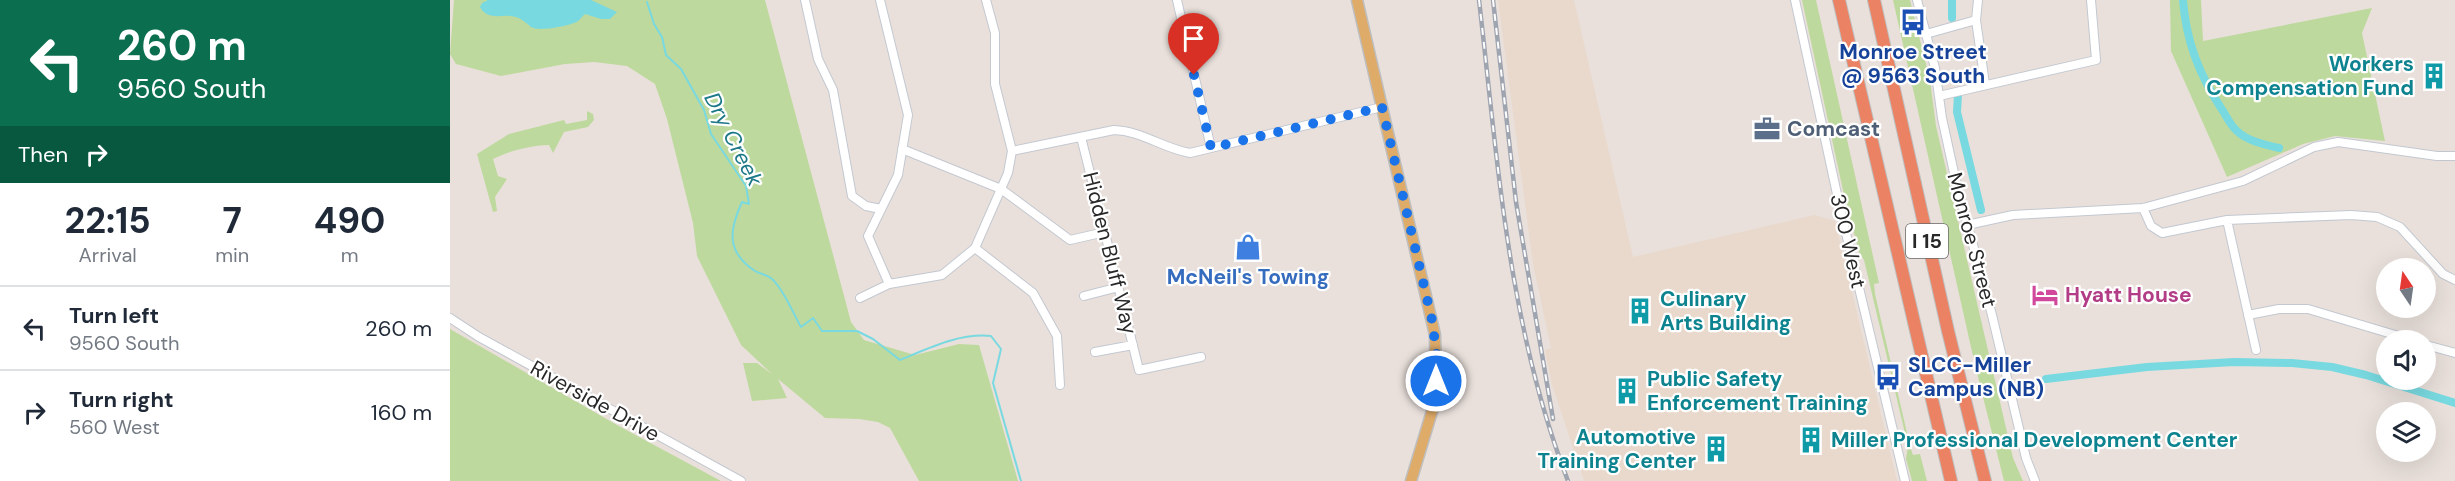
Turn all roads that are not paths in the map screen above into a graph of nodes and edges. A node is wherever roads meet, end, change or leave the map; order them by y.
1 (805, 0) edge
2 (880, 0) edge
3 (987, 0) edge
4 (1177, 0) edge
5 (1357, 0) edge
6 (1795, 0) edge
7 (1839, 0) edge
8 (1874, 0) edge
9 (1917, 0) edge
10 (1978, 0) edge
11 (2091, 0) edge
12 (1976, 20) junction
13 (1926, 34) junction
14 (1985, 84) junction
15 (1939, 96) junction
16 (1382, 107) junction
17 (1081, 137) junction
18 (1211, 148) junction
19 (902, 149) junction
20 (1012, 151) junction
21 (2455, 156) edge
22 (1001, 189) junction
23 (2143, 208) junction
24 (881, 209) junction
25 (2226, 220) junction
26 (1967, 225) junction
27 (1105, 232) junction
28 (975, 248) junction
29 (2455, 280) edge
30 (889, 284) junction
31 (1119, 287) junction
32 (1084, 296) dead end
33 (860, 298) dead end
34 (2248, 315) junction
35 (450, 318) edge
36 (2378, 330) edge
37 (1133, 345) junction
38 (2436, 348) edge
39 (2256, 350) dead end
40 (1095, 352) dead end
41 (2455, 353) edge
42 (1201, 357) dead end
43 (1060, 385) dead end
44 (2035, 480) edge
45 (741, 481) edge
46 (1411, 481) edge
47 (1905, 481) edge
48 (1951, 481) edge
49 (1985, 481) edge

1 - 24 street
2 - 19 street
3 - 20 street
4 - 18 street
5 - 16 main road
6 - 47 street, 300 West
7 - 48 highway, I 15
8 - 49 highway, I 15
9 - 13 street, Monroe Street
10 - 12 street
11 - 14 street
12 - 13 street
12 - 14 street
13 - 15 street, Monroe Street
14 - 15 street
15 - 26 street, Monroe Street
16 - 18 street
16 - 46 main road
17 - 18 street
17 - 20 street
17 - 27 street, Hidden Bluff Way
19 - 22 street
19 - 24 street
20 - 22 street
21 - 23 street
22 - 27 street
22 - 28 street
23 - 25 street
23 - 26 street
24 - 30 street
25 - 29 street
25 - 34 street
26 - 44 street, Monroe Street
27 - 31 street, Hidden Bluff Way
28 - 30 street
28 - 43 street
30 - 33 street
31 - 32 street
31 - 37 street, Hidden Bluff Way
34 - 36 street
34 - 39 street
35 - 45 street, Riverside Drive
37 - 40 street
37 - 42 street, Hidden Bluff Way
38 - 41 street

